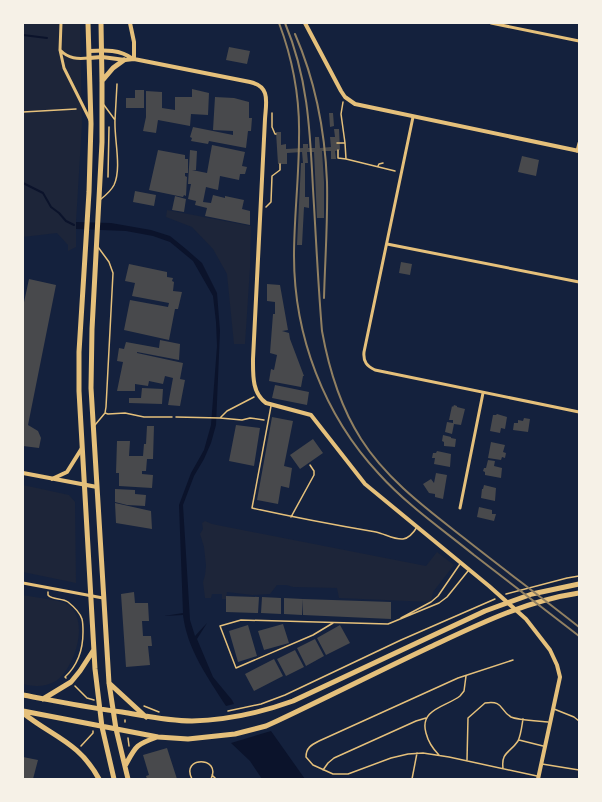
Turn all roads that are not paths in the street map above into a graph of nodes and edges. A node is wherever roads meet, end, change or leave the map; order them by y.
1 (61, 23) edge
2 (88, 23) edge
3 (101, 23) edge
4 (130, 23) edge
5 (305, 23) edge
6 (491, 23) edge
7 (579, 41) edge
8 (60, 50) junction
9 (102, 50) junction
10 (89, 51) junction
11 (102, 57) junction
12 (89, 58) junction
13 (134, 59) junction
14 (124, 60) junction
15 (102, 81) junction
16 (117, 84) dead end
17 (103, 103) junction
18 (413, 117) junction
19 (115, 120) junction
20 (91, 124) junction
21 (579, 143) edge
22 (578, 151) edge
23 (99, 200) junction
24 (97, 244) junction
25 (387, 244) junction
26 (579, 282) edge
27 (483, 393) junction
28 (271, 406) junction
29 (579, 412) edge
30 (104, 413) junction
31 (172, 417) road end
32 (93, 427) junction
33 (82, 448) junction
34 (310, 465) dead end
35 (23, 473) edge
36 (52, 479) junction
37 (84, 486) junction
38 (97, 488) junction
39 (460, 508) dead end
40 (291, 517) junction
41 (418, 527) junction
42 (461, 563) junction
43 (469, 570) junction
44 (23, 583) edge
45 (579, 584) edge
46 (579, 593) edge
47 (90, 596) junction
48 (103, 598) junction
49 (333, 623) junction
50 (388, 624) junction
51 (93, 651) junction
52 (513, 660) dead end
53 (466, 676) junction
54 (109, 683) junction
55 (23, 695) edge
56 (43, 699) junction
57 (99, 709) junction
58 (553, 709) junction
59 (113, 711) junction
60 (23, 712) edge
61 (146, 717) junction
62 (426, 718) junction
63 (523, 719) junction
64 (579, 721) edge
65 (550, 722) junction
66 (102, 727) junction
67 (116, 729) junction
68 (158, 737) junction
69 (519, 740) junction
70 (545, 746) junction
71 (417, 753) junction
72 (439, 755) junction
73 (466, 760) junction
74 (542, 764) junction
75 (125, 766) junction
76 (503, 768) junction
77 (323, 770) junction
78 (579, 770) edge
79 (212, 774) junction
80 (539, 778) edge
81 (99, 779) edge
82 (114, 779) edge
83 (128, 779) edge
84 (192, 779) edge
85 (211, 779) edge
86 (216, 779) edge
87 (412, 779) edge

1 - 8 street
2 - 10 highway
3 - 9 highway
4 - 13 street
5 - 18 street
6 - 7 street
8 - 12 street
8 - 20 street
9 - 10 street
9 - 11 highway
9 - 13 street
10 - 12 highway
11 - 12 street
11 - 14 street
11 - 15 highway
12 - 20 highway
13 - 14 street
13 - 28 street
14 - 15 highway
15 - 17 highway
16 - 19 lane
17 - 19 lane
17 - 23 highway
18 - 22 street
18 - 25 street
19 - 23 lane
20 - 33 highway
21 - 22 street
23 - 24 highway
24 - 30 lane
24 - 32 highway
25 - 26 street
25 - 27 street
27 - 29 street
27 - 39 street
28 - 40 lane
28 - 41 street
30 - 31 lane
30 - 32 lane
32 - 38 highway
33 - 36 street
33 - 37 highway
34 - 40 lane
35 - 36 street
36 - 37 street
37 - 38 street
37 - 47 highway
38 - 48 highway
40 - 41 lane
41 - 42 street
42 - 43 street
42 - 50 lane
43 - 50 lane
43 - 58 street
44 - 47 street
45 - 61 highway
46 - 68 highway
47 - 48 street
47 - 51 highway
48 - 54 highway
49 - 49 lane
49 - 50 lane
51 - 56 highway
51 - 57 highway
52 - 53 lane
53 - 62 lane
53 - 77 lane
54 - 59 highway
54 - 61 highway
55 - 56 highway
56 - 57 highway
57 - 59 highway
57 - 66 highway
58 - 64 lane
58 - 65 street
59 - 61 highway
59 - 67 highway
60 - 66 highway
60 - 81 highway
62 - 72 lane
62 - 77 lane
63 - 65 lane
63 - 69 lane
63 - 73 lane
65 - 70 street
66 - 67 highway
66 - 82 highway
67 - 68 highway
67 - 75 highway
68 - 75 highway
69 - 70 lane
69 - 76 lane
70 - 74 street
71 - 72 lane
71 - 77 lane
71 - 87 lane
72 - 73 lane
73 - 76 lane
74 - 78 lane
74 - 80 street
75 - 83 highway
76 - 80 lane
79 - 84 lane
79 - 85 lane
79 - 86 lane

